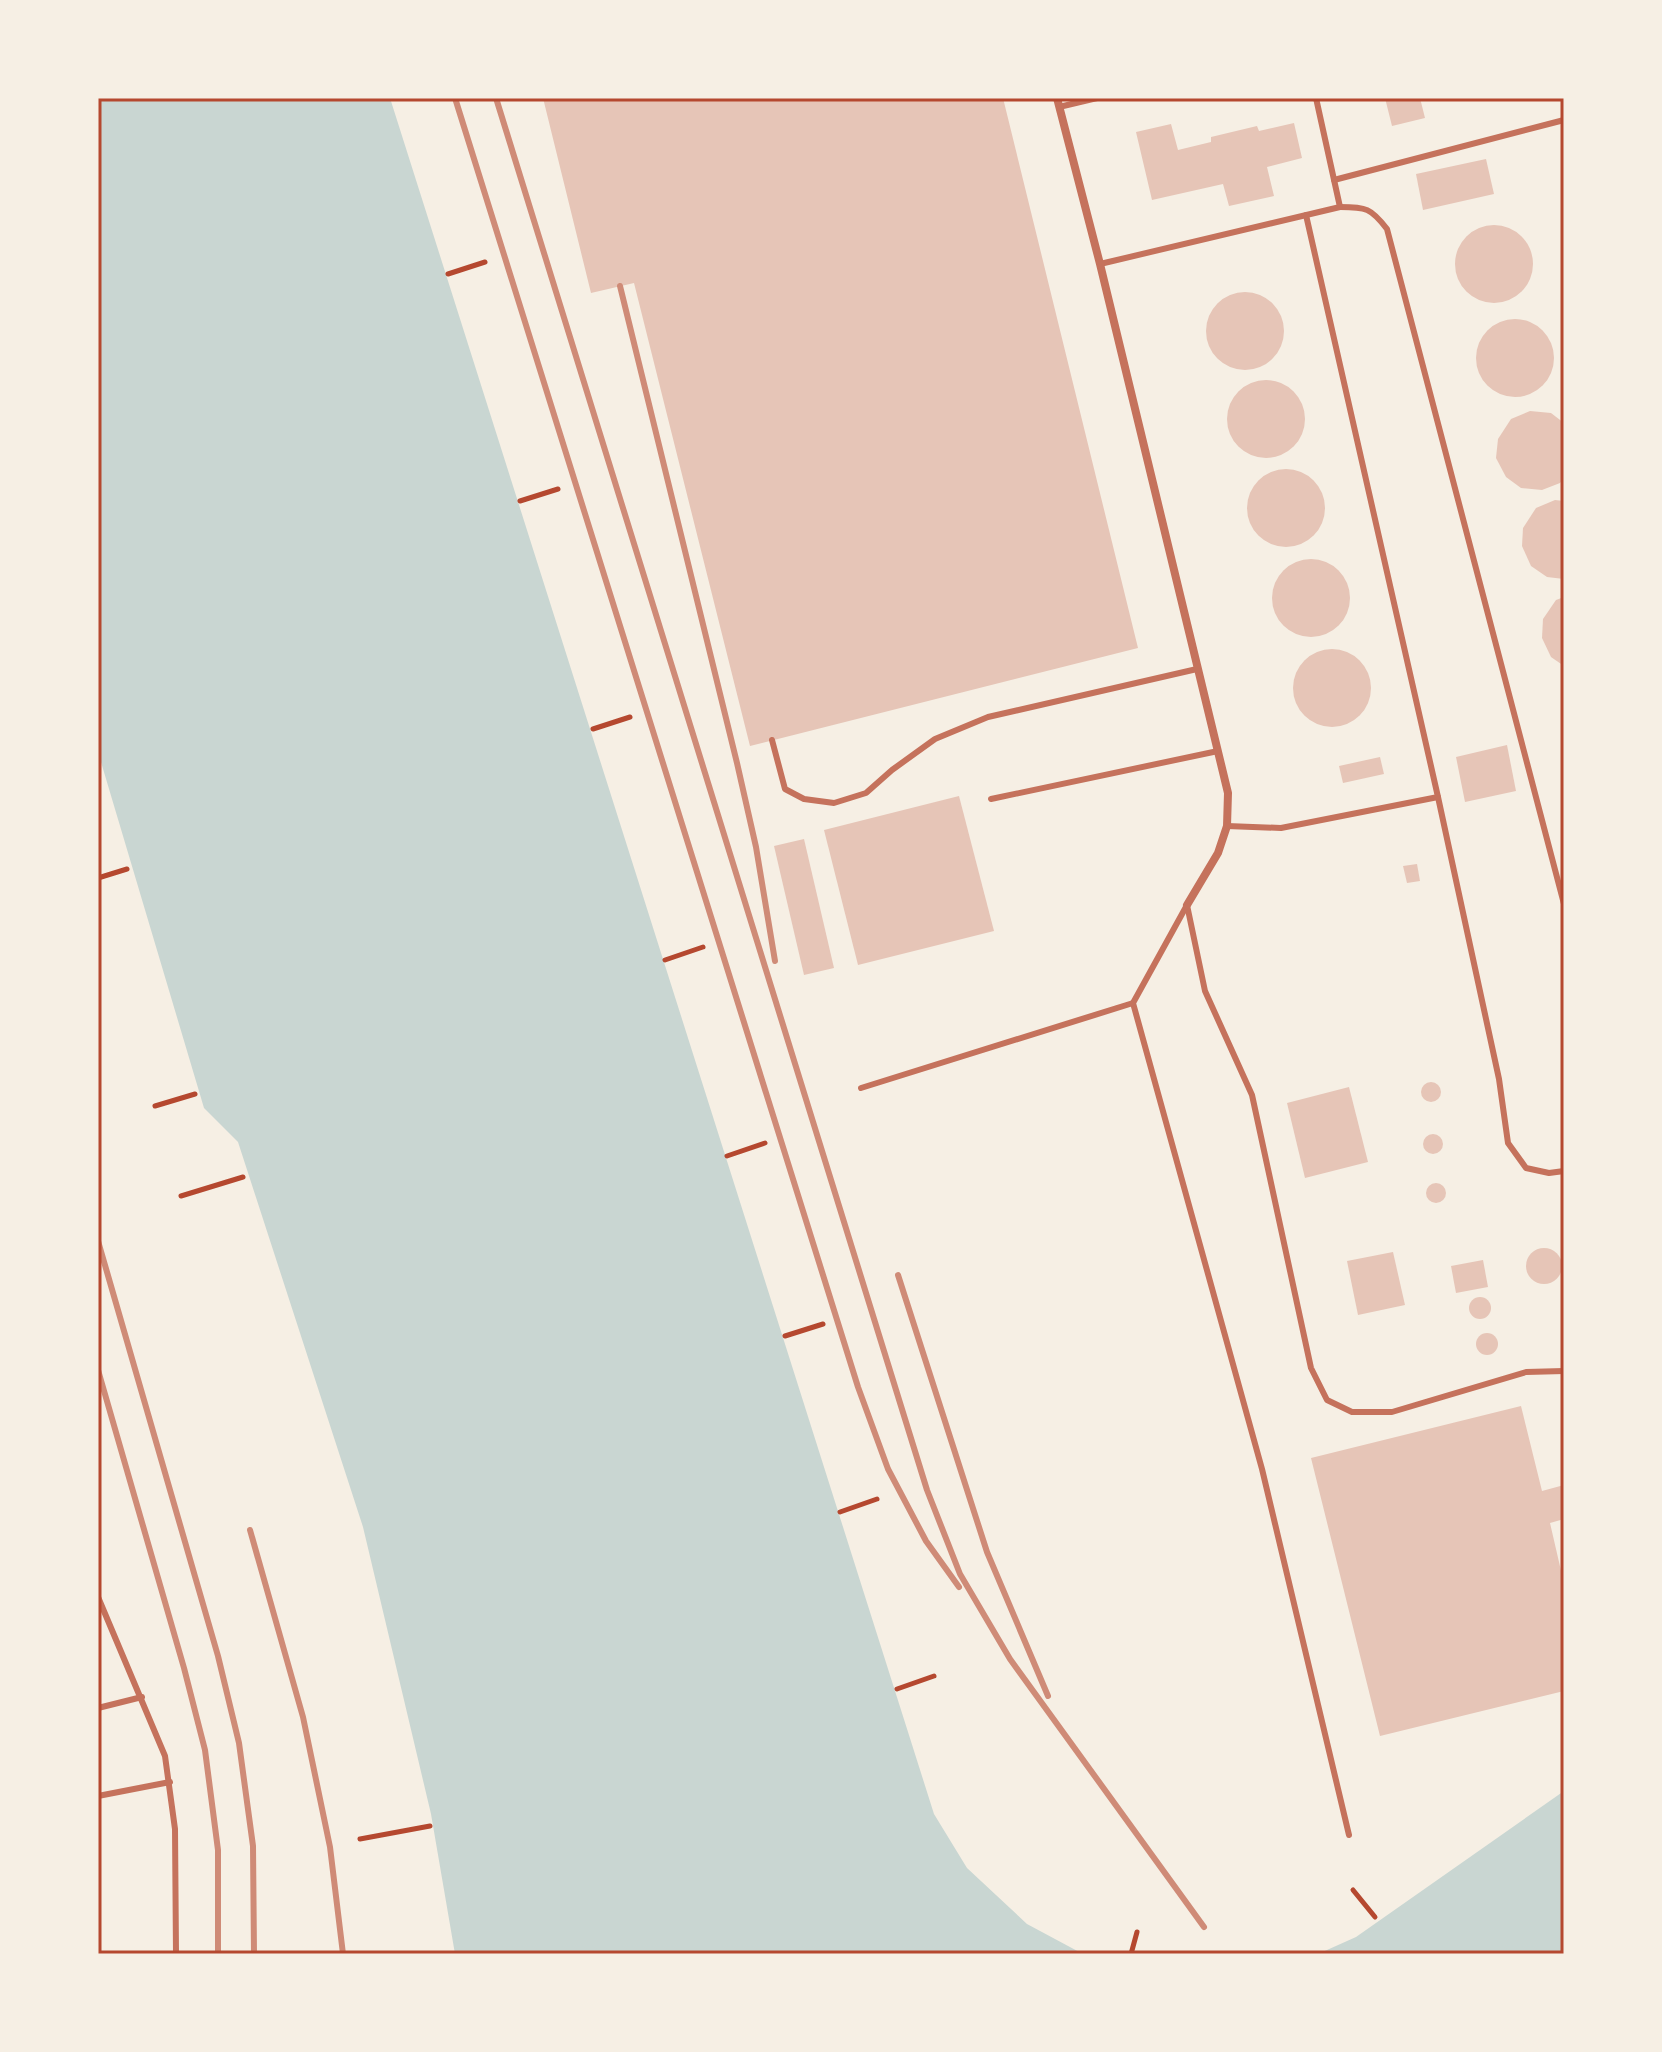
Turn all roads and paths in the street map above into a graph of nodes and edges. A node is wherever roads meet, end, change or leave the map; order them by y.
1 (1097, 98) edge
2 (1316, 98) edge
3 (1058, 102) edge
4 (1564, 120) edge
5 (1334, 180) junction
6 (1340, 207) junction
7 (1306, 215) junction
8 (485, 262) dead end
9 (1100, 264) junction
10 (448, 274) dead end
11 (558, 489) dead end
12 (520, 501) dead end
13 (1197, 669) junction
14 (630, 717) dead end
15 (593, 729) dead end
16 (772, 740) dead end
17 (1218, 751) junction
18 (1438, 797) junction
19 (991, 799) dead end
20 (1227, 826) junction
21 (127, 869) dead end
22 (98, 878) edge
23 (1564, 904) edge
24 (1187, 905) junction
25 (703, 947) dead end
26 (665, 960) dead end
27 (1133, 1003) junction
28 (861, 1088) dead end
29 (195, 1094) dead end
30 (155, 1106) dead end
31 (765, 1143) dead end
32 (727, 1156) dead end
33 (1564, 1171) edge
34 (243, 1177) dead end
35 (181, 1196) dead end
36 (823, 1324) dead end
37 (785, 1336) dead end
38 (1564, 1371) edge
39 (877, 1499) dead end
40 (840, 1512) dead end
41 (98, 1597) edge
42 (934, 1676) dead end
43 (897, 1689) dead end
44 (142, 1697) junction
45 (98, 1708) edge
46 (170, 1782) junction
47 (98, 1796) edge
48 (430, 1826) dead end
49 (1349, 1835) dead end
50 (360, 1839) dead end
51 (1353, 1890) dead end
52 (1375, 1917) dead end
53 (1137, 1932) dead end
54 (176, 1954) edge
55 (1131, 1954) edge

1 - 3 lane
2 - 5 lane
3 - 9 street
4 - 5 lane
5 - 6 lane
6 - 7 lane
6 - 23 lane
7 - 9 lane
7 - 18 lane
8 - 10 path
9 - 13 street
11 - 12 path
13 - 16 lane
13 - 17 street
14 - 15 path
17 - 19 lane
17 - 20 street
18 - 20 lane
18 - 33 lane
20 - 24 street
21 - 22 path
24 - 27 lane
24 - 38 lane
25 - 26 path
27 - 28 lane
27 - 49 lane
29 - 30 path
31 - 32 path
34 - 35 path
36 - 37 path
39 - 40 path
41 - 44 lane
42 - 43 path
44 - 45 lane
44 - 46 lane
46 - 47 lane
46 - 54 lane
48 - 50 path
51 - 52 path
53 - 55 path

